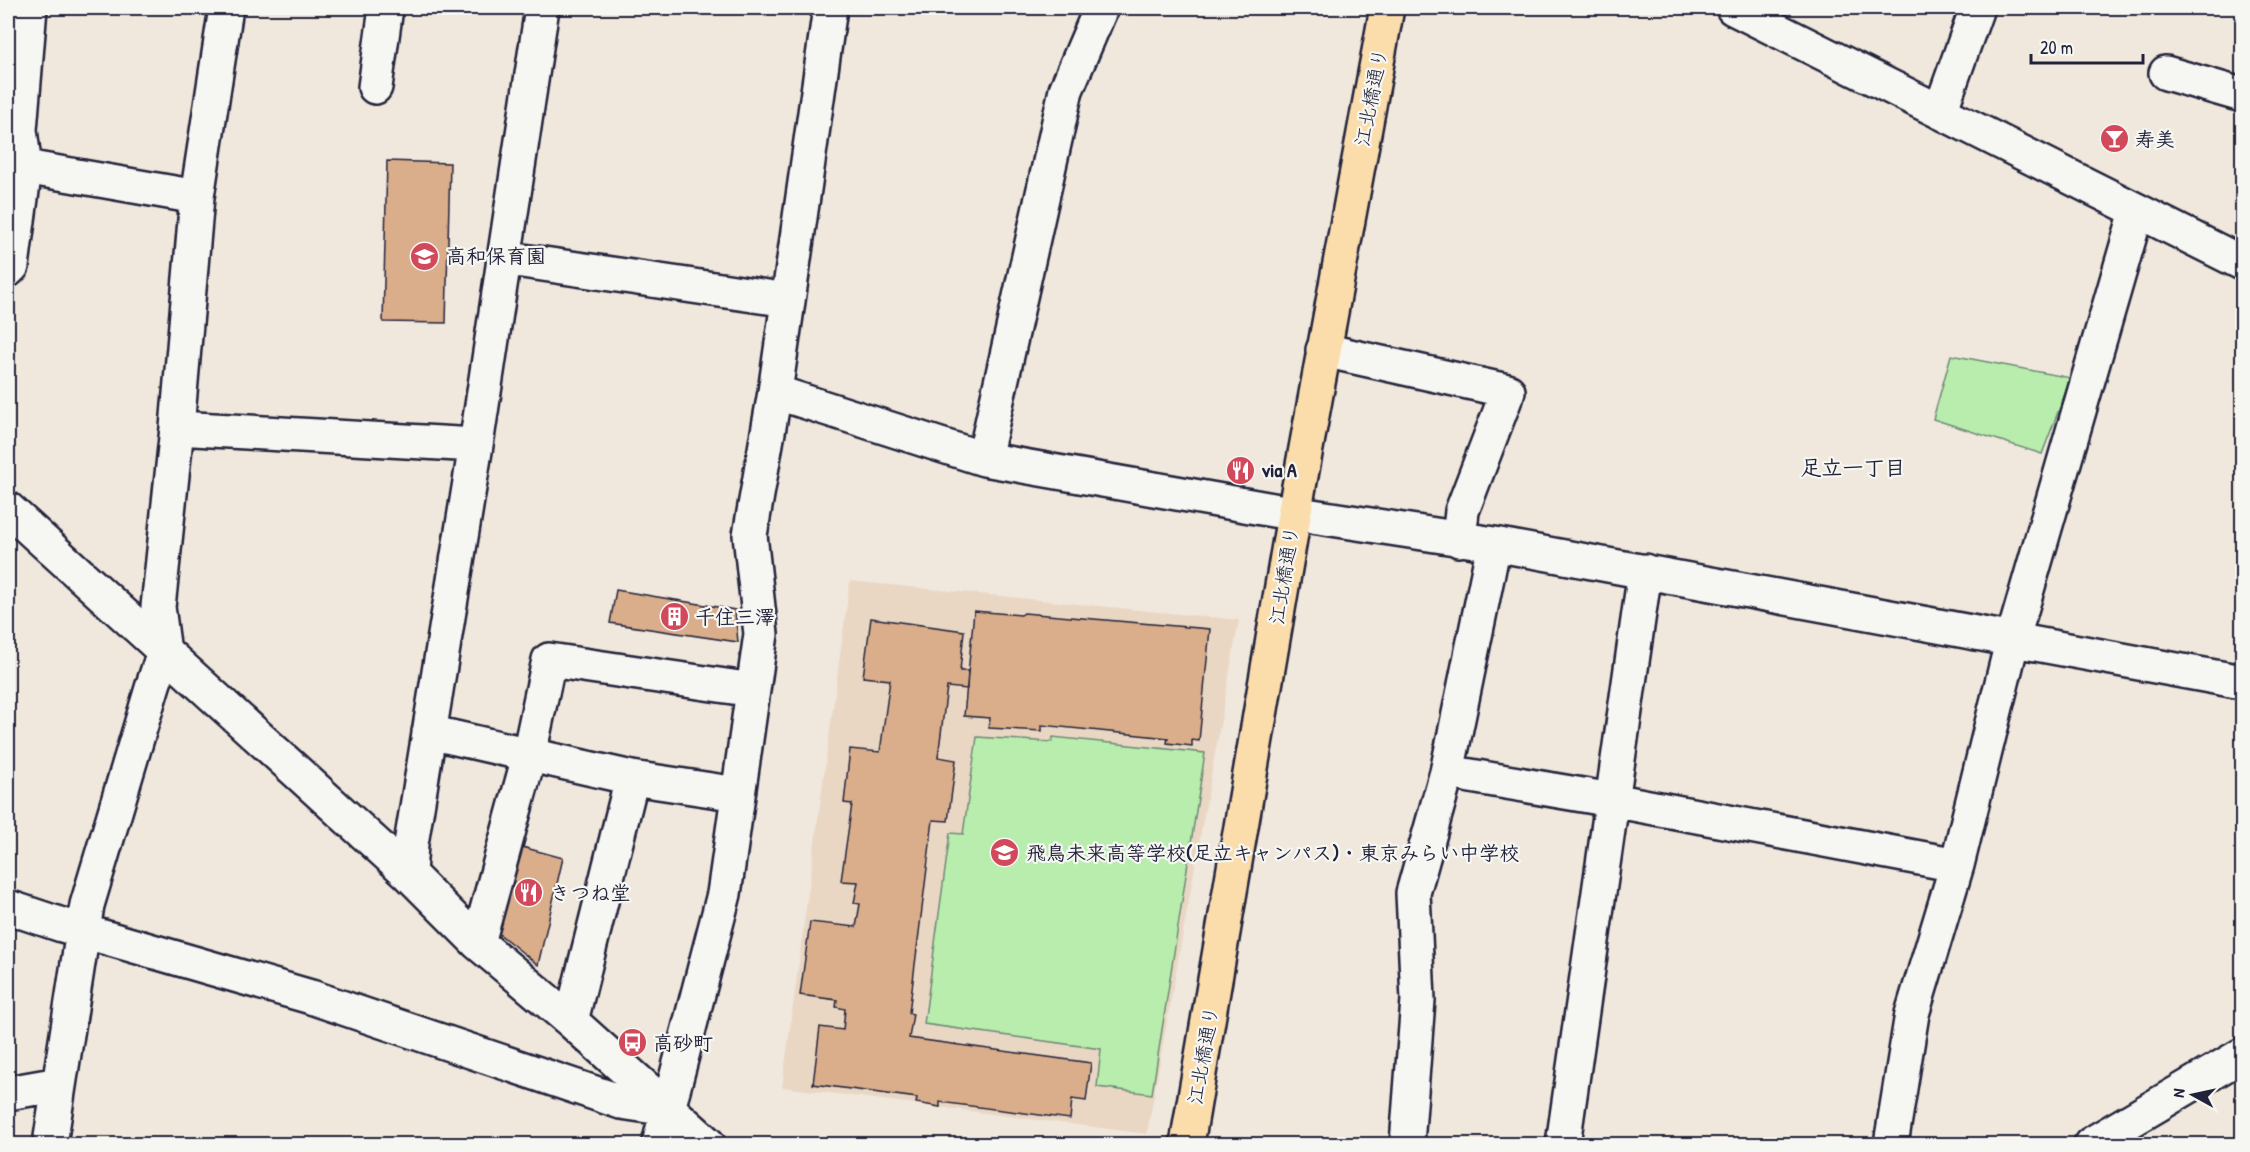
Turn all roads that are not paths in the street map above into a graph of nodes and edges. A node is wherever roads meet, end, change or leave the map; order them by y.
1 (30, 8) edge
2 (226, 8) edge
3 (386, 8) edge
4 (542, 8) edge
5 (830, 8) edge
6 (1101, 8) edge
7 (1387, 8) edge
8 (1733, 8) edge
9 (1977, 8) edge
10 (2166, 73) dead end
11 (375, 87) dead end
12 (2242, 95) edge
13 (1940, 112) junction
14 (16, 166) edge
15 (197, 196) junction
16 (2137, 211) junction
17 (503, 258) junction
18 (2242, 263) edge
19 (8, 270) edge
20 (788, 300) junction
21 (1323, 350) junction
22 (775, 392) junction
23 (177, 428) junction
24 (476, 445) junction
25 (984, 459) junction
26 (8, 509) edge
27 (1294, 514) junction
28 (1459, 540) junction
29 (1494, 544) junction
30 (1644, 571) junction
31 (2013, 638) junction
32 (164, 652) junction
33 (2242, 682) edge
34 (753, 690) junction
35 (429, 732) junction
36 (528, 756) junction
37 (1447, 772) junction
38 (632, 778) junction
39 (738, 794) junction
40 (1612, 800) junction
41 (1957, 865) junction
42 (408, 874) junction
43 (8, 907) edge
44 (84, 931) junction
45 (478, 943) junction
46 (571, 1021) junction
47 (2242, 1055) edge
48 (59, 1084) junction
49 (8, 1093) edge
50 (668, 1109) junction
51 (50, 1144) edge
52 (659, 1144) edge
53 (708, 1144) edge
54 (1187, 1144) edge
55 (1407, 1144) edge
56 (1563, 1144) edge
57 (1891, 1144) edge
58 (2091, 1144) edge

1 - 14 street
2 - 15 street
3 - 11 street
4 - 17 street
5 - 20 street
6 - 25 street
7 - 21 main road, 江北橋通り
8 - 13 street
9 - 13 street
10 - 12 street
13 - 16 street
14 - 15 street
14 - 19 street
15 - 23 street
16 - 18 street
16 - 31 street
17 - 20 street
17 - 24 street
20 - 22 street
21 - 27 main road, 江北橋通り
21 - 28 street
22 - 25 street
22 - 34 street
23 - 24 street
23 - 32 street
24 - 35 street
25 - 27 street
26 - 32 street
27 - 28 street
27 - 54 main road, 江北橋通り
28 - 29 street
29 - 30 street
29 - 37 street
30 - 31 street
30 - 40 street
31 - 33 street
31 - 41 street
32 - 42 street
32 - 44 street
34 - 36 street
34 - 39 street
35 - 36 street
35 - 42 street
36 - 38 street
36 - 45 street
37 - 40 street
37 - 55 street
38 - 39 street
38 - 46 street
39 - 50 street
40 - 41 street
40 - 56 street
41 - 57 street
42 - 45 street
43 - 44 street
44 - 48 street
44 - 50 street
45 - 46 street
46 - 50 street
47 - 58 street
48 - 49 street
48 - 51 street
50 - 52 street
50 - 53 street

